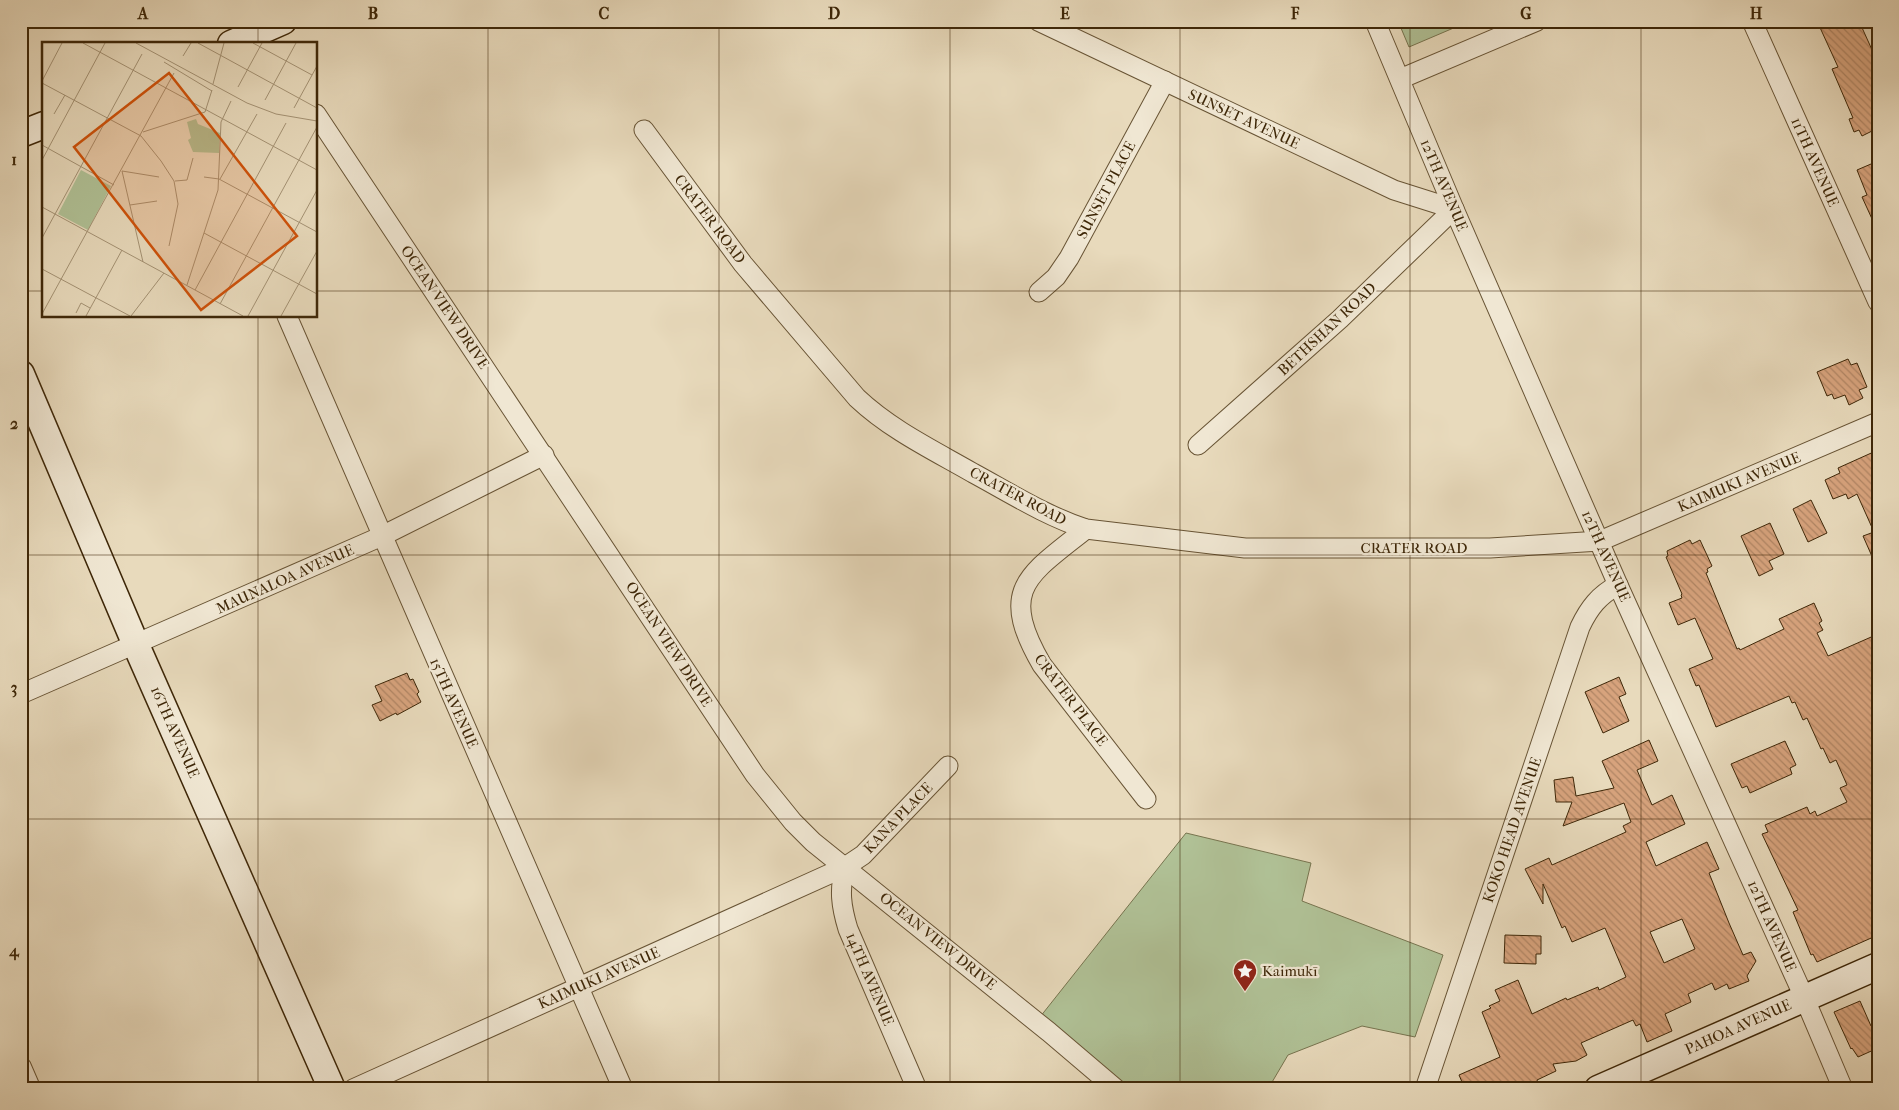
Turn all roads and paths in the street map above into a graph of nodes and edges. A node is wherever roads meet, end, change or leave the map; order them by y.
1 (1038, 21) edge
2 (1375, 21) edge
3 (1537, 21) edge
4 (1752, 21) edge
5 (271, 32) edge
6 (238, 42) edge
7 (1400, 79) junction
8 (1165, 81) junction
9 (318, 117) edge
10 (42, 125) edge
11 (644, 130) dead end
12 (21, 134) edge
13 (1454, 209) junction
14 (1040, 292) dead end
15 (1878, 302) edge
16 (288, 318) edge
17 (21, 374) edge
18 (1878, 422) edge
19 (1198, 446) dead end
20 (544, 455) junction
21 (1086, 529) junction
22 (382, 536) junction
23 (1600, 541) junction
24 (1618, 585) junction
25 (136, 645) junction
26 (21, 694) edge
27 (948, 766) dead end
28 (1146, 799) dead end
29 (846, 866) junction
30 (1878, 966) edge
31 (579, 987) junction
32 (1804, 997) junction
33 (21, 1066) edge
34 (31, 1089) edge
35 (332, 1089) edge
36 (353, 1089) edge
37 (622, 1089) edge
38 (918, 1089) edge
39 (1116, 1089) edge
40 (1425, 1089) edge
41 (1598, 1089) edge
42 (1843, 1089) edge

1 - 8 street, SUNSET AVENUE
2 - 7 street, 12TH AVENUE
3 - 7 street
4 - 15 street, 11TH AVENUE
5 - 6 street
7 - 13 street, 12TH AVENUE
8 - 13 street, SUNSET AVENUE
8 - 14 street, SUNSET PLACE
9 - 20 street, OCEAN VIEW DRIVE
10 - 12 street
11 - 21 street, CRATER ROAD
13 - 19 street, BETHSHAN ROAD
13 - 23 street, 12TH AVENUE
16 - 22 street, 15TH AVENUE
17 - 25 street, 16TH AVENUE
18 - 23 street, KAIMUKI AVENUE
20 - 22 street, MAUNALOA AVENUE
20 - 29 street, OCEAN VIEW DRIVE
21 - 23 street, CRATER ROAD
21 - 28 street, CRATER PLACE
22 - 25 street, MAUNALOA AVENUE
22 - 31 street, 15TH AVENUE
23 - 24 street, 12TH AVENUE
24 - 32 street, 12TH AVENUE
24 - 40 street, KOKO HEAD AVENUE
25 - 26 street, MAUNALOA AVENUE
25 - 35 street, 16TH AVENUE
27 - 29 street, KANA PLACE
29 - 31 street, KAIMUKI AVENUE
29 - 38 street, 14TH AVENUE
29 - 39 street, OCEAN VIEW DRIVE
30 - 32 street, PAHOA AVENUE
31 - 36 street, KAIMUKI AVENUE
31 - 37 street, 15TH AVENUE
32 - 41 street, PAHOA AVENUE
32 - 42 street, 12TH AVENUE
33 - 34 street

